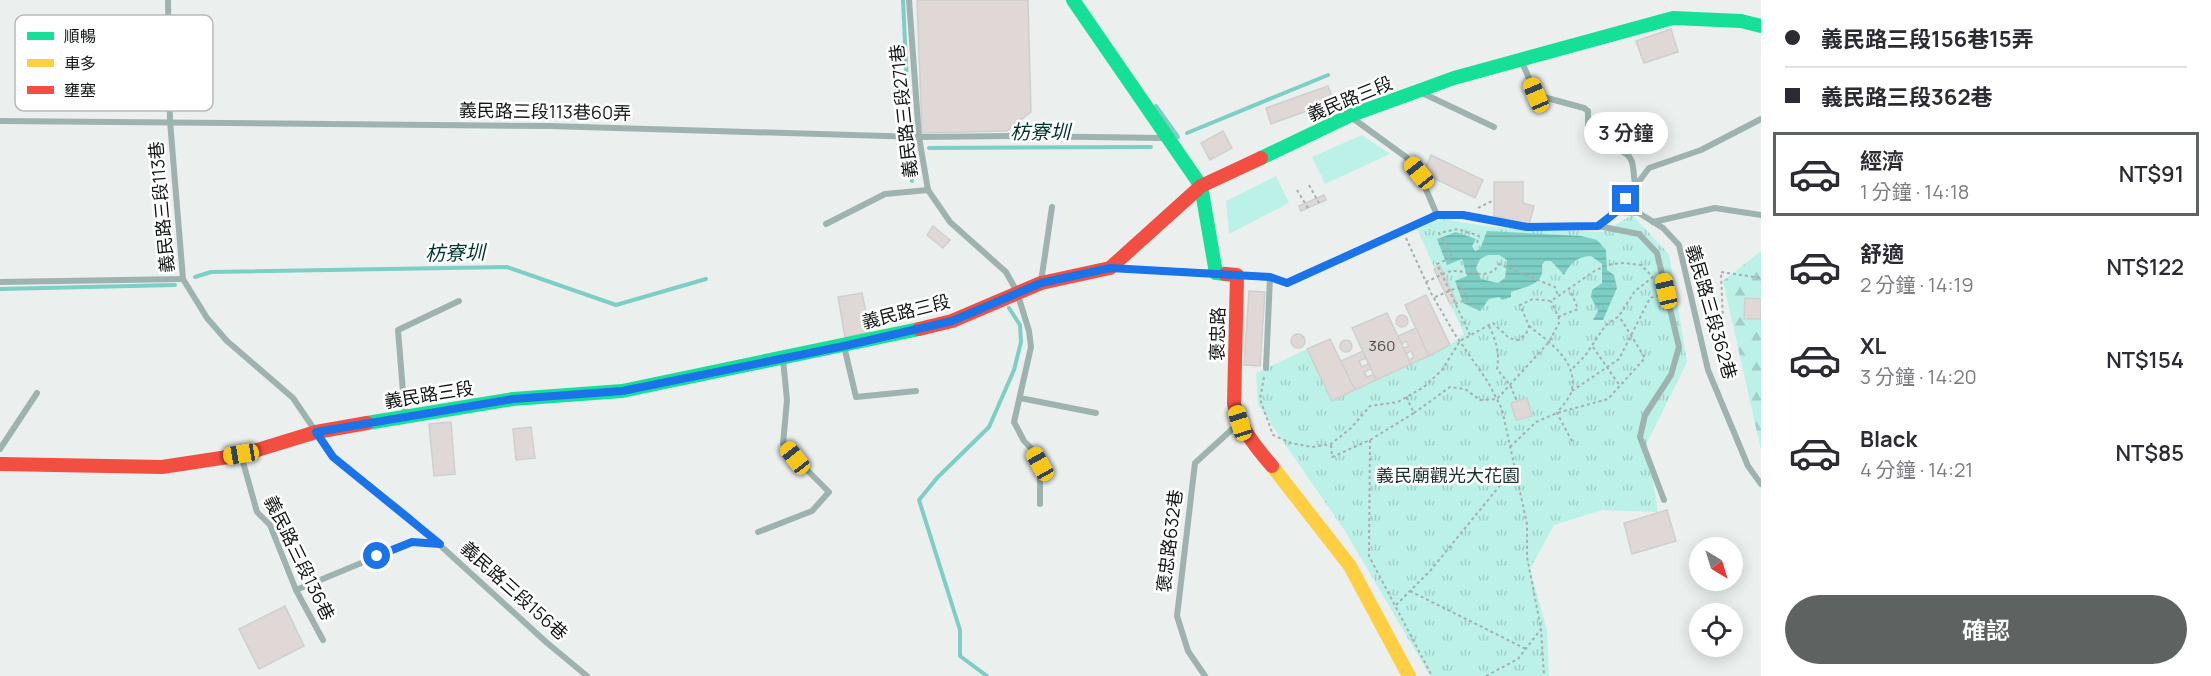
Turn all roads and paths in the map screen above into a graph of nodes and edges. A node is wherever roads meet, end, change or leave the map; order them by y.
1 (168, 0) edge
2 (909, 0) edge
3 (1073, 0) edge
4 (168, 15) edge
5 (1761, 26) edge
6 (1521, 60) junction
7 (1417, 91) junction
8 (170, 111) edge
9 (1349, 116) junction
10 (1761, 119) edge
11 (0, 121) edge
12 (170, 121) junction
13 (1494, 127) dead end
14 (919, 137) junction
15 (1168, 138) junction
16 (1309, 185) dead end
17 (1201, 186) junction
18 (1635, 186) junction
19 (928, 190) junction
20 (1297, 190) dead end
21 (1319, 203) dead end
22 (1052, 207) dead end
23 (1308, 208) dead end
24 (1616, 212) junction
25 (1437, 215) junction
26 (1761, 215) edge
27 (1653, 222) junction
28 (826, 224) dead end
29 (1598, 226) junction
30 (1403, 230) junction
31 (1477, 243) dead end
32 (1110, 268) junction
33 (1216, 273) junction
34 (1237, 275) junction
35 (1442, 275) junction
36 (1270, 277) junction
37 (1653, 277) junction
38 (1761, 278) edge
39 (183, 279) junction
40 (0, 282) edge
41 (1426, 282) junction
42 (1041, 283) junction
43 (1569, 289) junction
44 (1449, 291) junction
45 (1017, 292) junction
46 (1558, 297) junction
47 (1434, 298) junction
48 (459, 301) dead end
49 (1551, 301) junction
50 (1455, 304) junction
51 (1619, 316) junction
52 (1558, 317) junction
53 (1489, 325) junction
54 (1529, 326) junction
55 (1699, 329) junction
56 (1470, 335) junction
57 (1632, 335) junction
58 (1460, 341) junction
59 (1549, 342) junction
60 (844, 346) junction
61 (1592, 346) junction
62 (783, 358) junction
63 (1607, 367) junction
64 (1266, 368) joint
65 (1572, 369) junction
66 (1510, 385) junction
67 (1620, 386) junction
68 (916, 391) dead end
69 (1572, 391) junction
70 (38, 393) dead end
71 (1406, 397) junction
72 (1020, 398) junction
73 (1497, 399) junction
74 (1517, 401) dead end
75 (1414, 413) junction
76 (1557, 413) junction
77 (1096, 414) dead end
78 (405, 417) junction
79 (1240, 423) junction
80 (316, 432) junction
81 (1370, 440) junction
82 (1573, 443) dead end
83 (1331, 444) junction
84 (1510, 447) junction
85 (0, 449) edge
86 (241, 454) junction
87 (0, 464) edge
88 (1515, 467) junction
89 (1761, 484) edge
90 (1664, 500) dead end
91 (1040, 504) dead end
92 (758, 532) dead end
93 (440, 544) junction
94 (296, 590) junction
95 (1410, 591) junction
96 (1396, 605) junction
97 (1541, 629) junction
98 (323, 640) dead end
99 (1526, 649) junction
100 (587, 676) edge
101 (1205, 676) edge
102 (1409, 676) edge
103 (1432, 676) edge
104 (1486, 676) edge
105 (1544, 676) edge

1 - 4 lane, 義民路三段113巷
2 - 14 lane, 義民路三段271巷
3 - 15 street
5 - 6 street, 義民路三段
6 - 7 street, 義民路三段
6 - 18 lane
7 - 9 street, 義民路三段
7 - 13 lane
8 - 12 lane, 義民路三段113巷
9 - 17 street, 義民路三段
9 - 25 lane
10 - 18 lane
11 - 12 lane, 義民路三段113巷60弄
12 - 14 lane, 義民路三段113巷60弄
12 - 39 lane, 義民路三段113巷
14 - 15 lane, 義民路三段113巷60弄
14 - 19 lane, 義民路三段271巷
15 - 17 street
16 - 21 path
17 - 32 street, 義民路三段
17 - 33 street
18 - 24 lane
19 - 28 lane
19 - 45 lane, 義民路三段271巷
20 - 23 path
22 - 42 lane
24 - 27 lane, 義民路三段362巷
24 - 29 lane
25 - 29 lane
25 - 30 lane
26 - 27 lane
27 - 55 lane, 義民路三段362巷
29 - 90 lane
30 - 36 lane
30 - 41 path
31 - 35 path
32 - 33 lane
32 - 42 street, 義民路三段
33 - 34 street
34 - 36 lane
34 - 79 street, 褒忠路
35 - 41 path
35 - 44 path
35 - 46 path
36 - 64 lane
37 - 43 path
37 - 51 path
37 - 57 path
38 - 55 path
39 - 40 lane
39 - 80 lane, 義民路三段113巷
41 - 47 path
42 - 45 street, 義民路三段
43 - 46 path
43 - 52 path
44 - 47 path
44 - 50 path
44 - 50 path
45 - 60 street, 義民路三段
45 - 72 lane, 義民路三段271巷
46 - 49 path
47 - 58 path
48 - 78 lane
49 - 52 path
49 - 54 path
50 - 56 path
51 - 57 path
51 - 61 path
52 - 59 path
53 - 54 path
53 - 56 path
53 - 66 path
54 - 59 path
55 - 89 lane, 義民路三段362巷
56 - 58 path
57 - 63 path
57 - 67 path
58 - 71 path
58 - 73 path
59 - 65 path
59 - 66 path
60 - 62 street, 義民路三段
60 - 68 lane
61 - 63 path
61 - 65 path
62 - 78 street, 義民路三段
62 - 92 lane
63 - 67 path
63 - 69 path
64 - 83 path
65 - 69 path
66 - 73 path
66 - 74 path
67 - 76 path
69 - 76 path
70 - 85 lane
71 - 75 path
71 - 83 path
72 - 77 lane
72 - 91 lane, 義民路三段271巷
73 - 75 path
73 - 84 path
75 - 81 path
76 - 82 path
76 - 84 path
78 - 80 street, 義民路三段
79 - 101 lane, 褒忠路632巷
79 - 102 street, 褒忠路
80 - 86 street, 義民路三段
80 - 93 lane, 義民路三段156巷
81 - 83 path
81 - 96 path
84 - 88 path
86 - 87 street, 義民路三段
86 - 94 lane, 義民路三段136巷
88 - 95 path
88 - 97 path
93 - 94 lane
93 - 100 lane, 義民路三段156巷
94 - 98 lane, 義民路三段136巷
95 - 96 path
95 - 99 path
96 - 103 path
97 - 99 path
97 - 105 path
99 - 104 path

